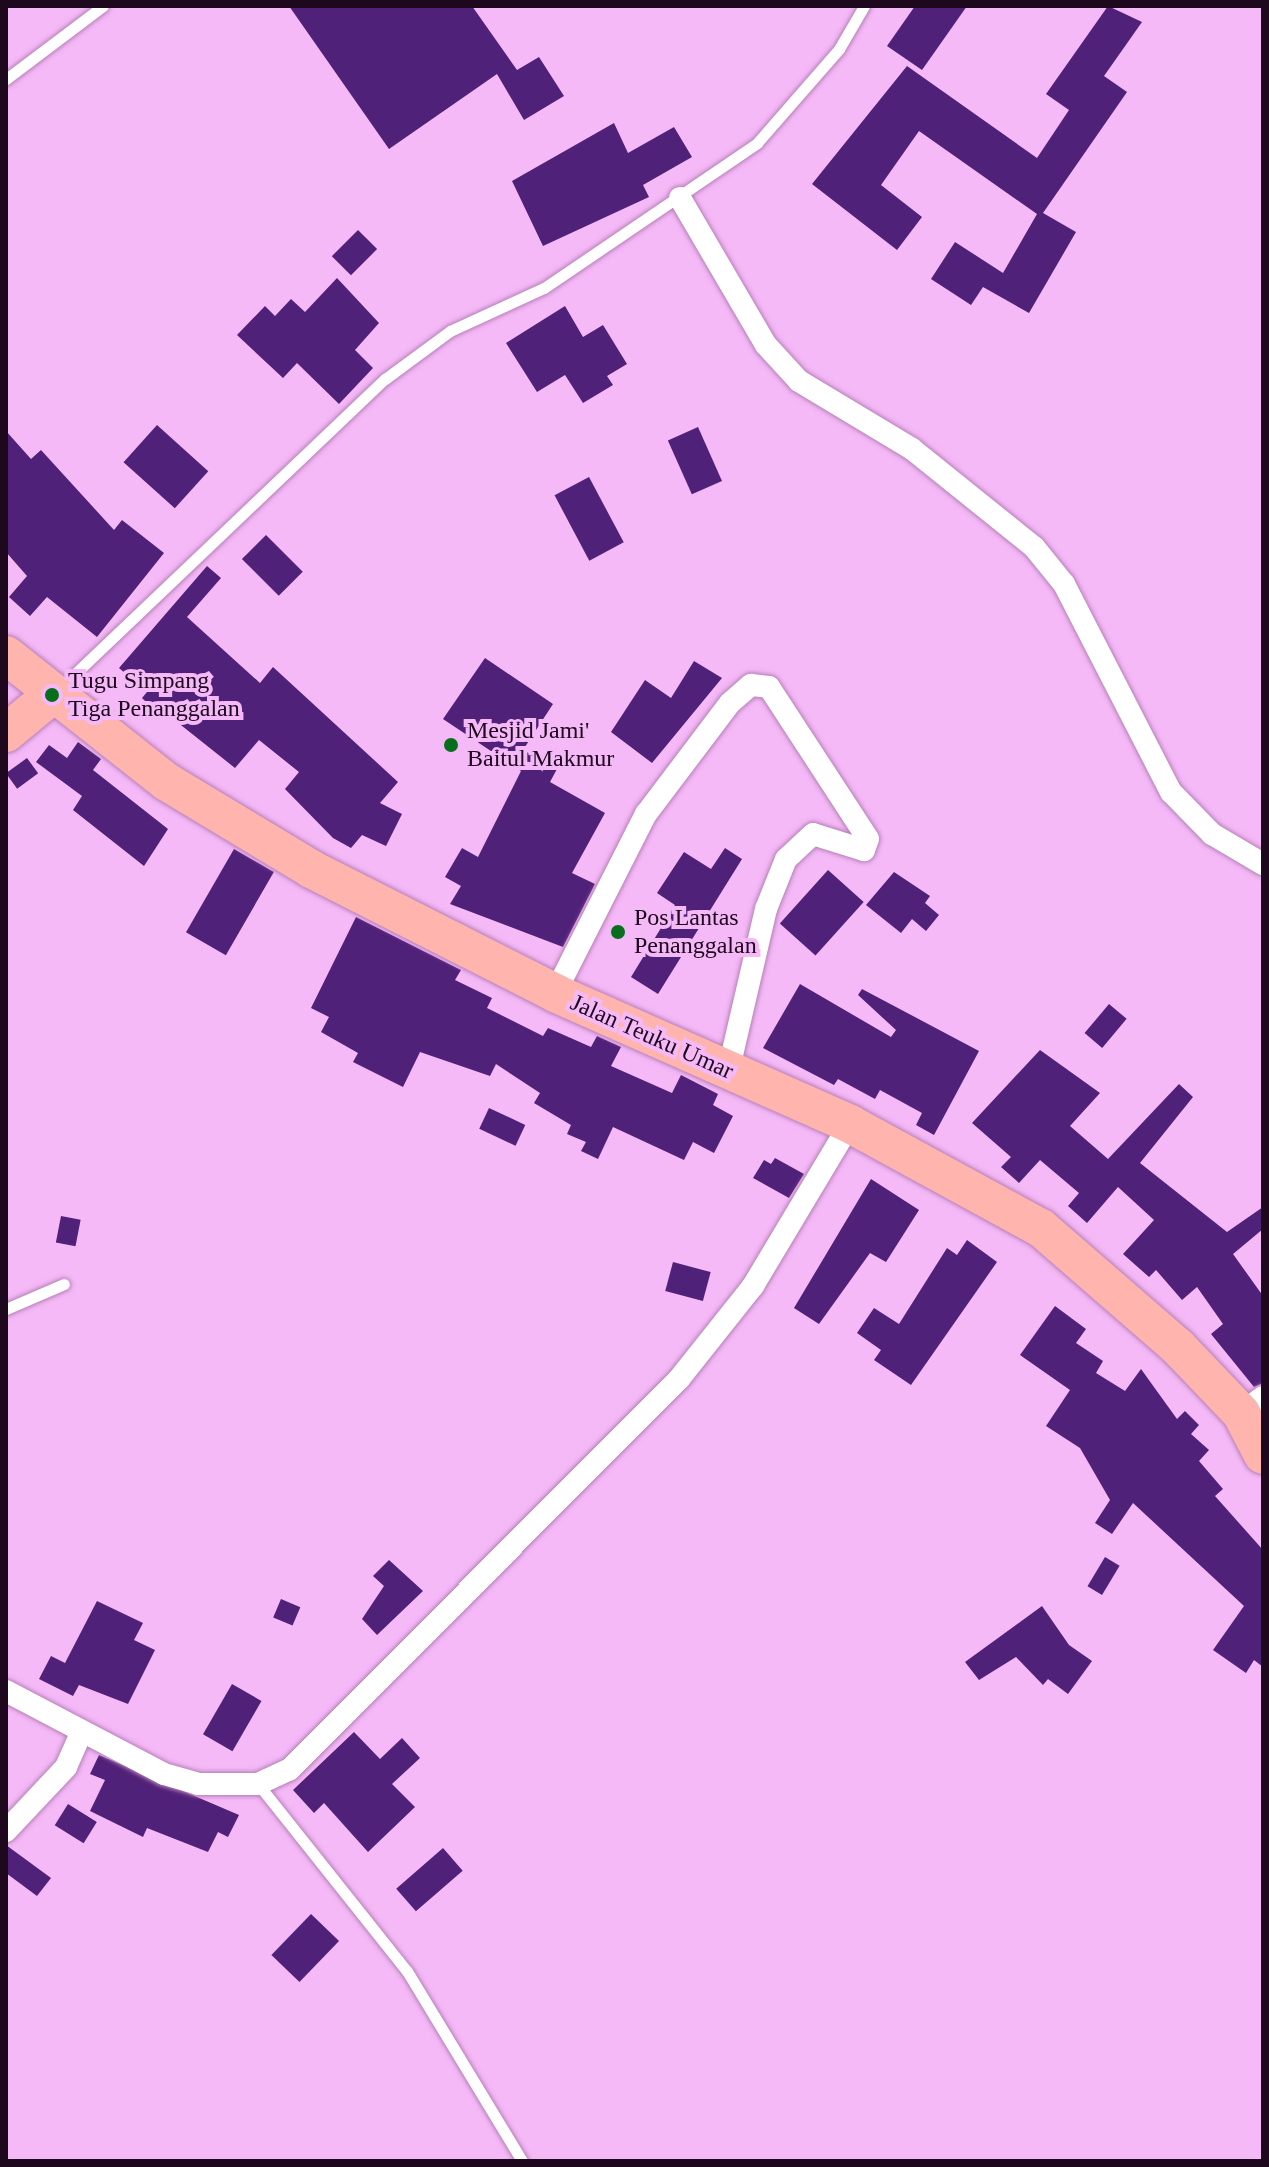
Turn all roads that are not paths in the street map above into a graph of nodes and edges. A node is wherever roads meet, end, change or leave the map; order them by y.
1 (103, 6) edge
2 (864, 6) edge
3 (6, 79) edge
4 (680, 198) junction
5 (6, 655) edge
6 (52, 695) junction
7 (6, 733) edge
8 (1263, 864) edge
9 (555, 993) junction
10 (728, 1072) junction
11 (850, 1124) junction
12 (64, 1284) dead end
13 (6, 1309) edge
14 (1252, 1405) edge
15 (1263, 1455) edge
16 (6, 1691) edge
17 (82, 1731) junction
18 (258, 1784) junction
19 (6, 1831) edge
20 (522, 2161) edge

1 - 3 lane
2 - 4 lane
4 - 6 lane
4 - 8 street
5 - 6 highway, Jalan Teuku Umar
6 - 7 highway
6 - 9 highway, Jalan Teuku Umar
9 - 10 highway, Jalan Teuku Umar
9 - 10 street
10 - 11 highway, Jalan Teuku Umar
11 - 14 highway, Jalan Teuku Umar
11 - 18 street
12 - 13 lane
14 - 15 highway, Jalan Teuku Umar
16 - 17 street
17 - 18 street
17 - 19 street
18 - 20 lane

